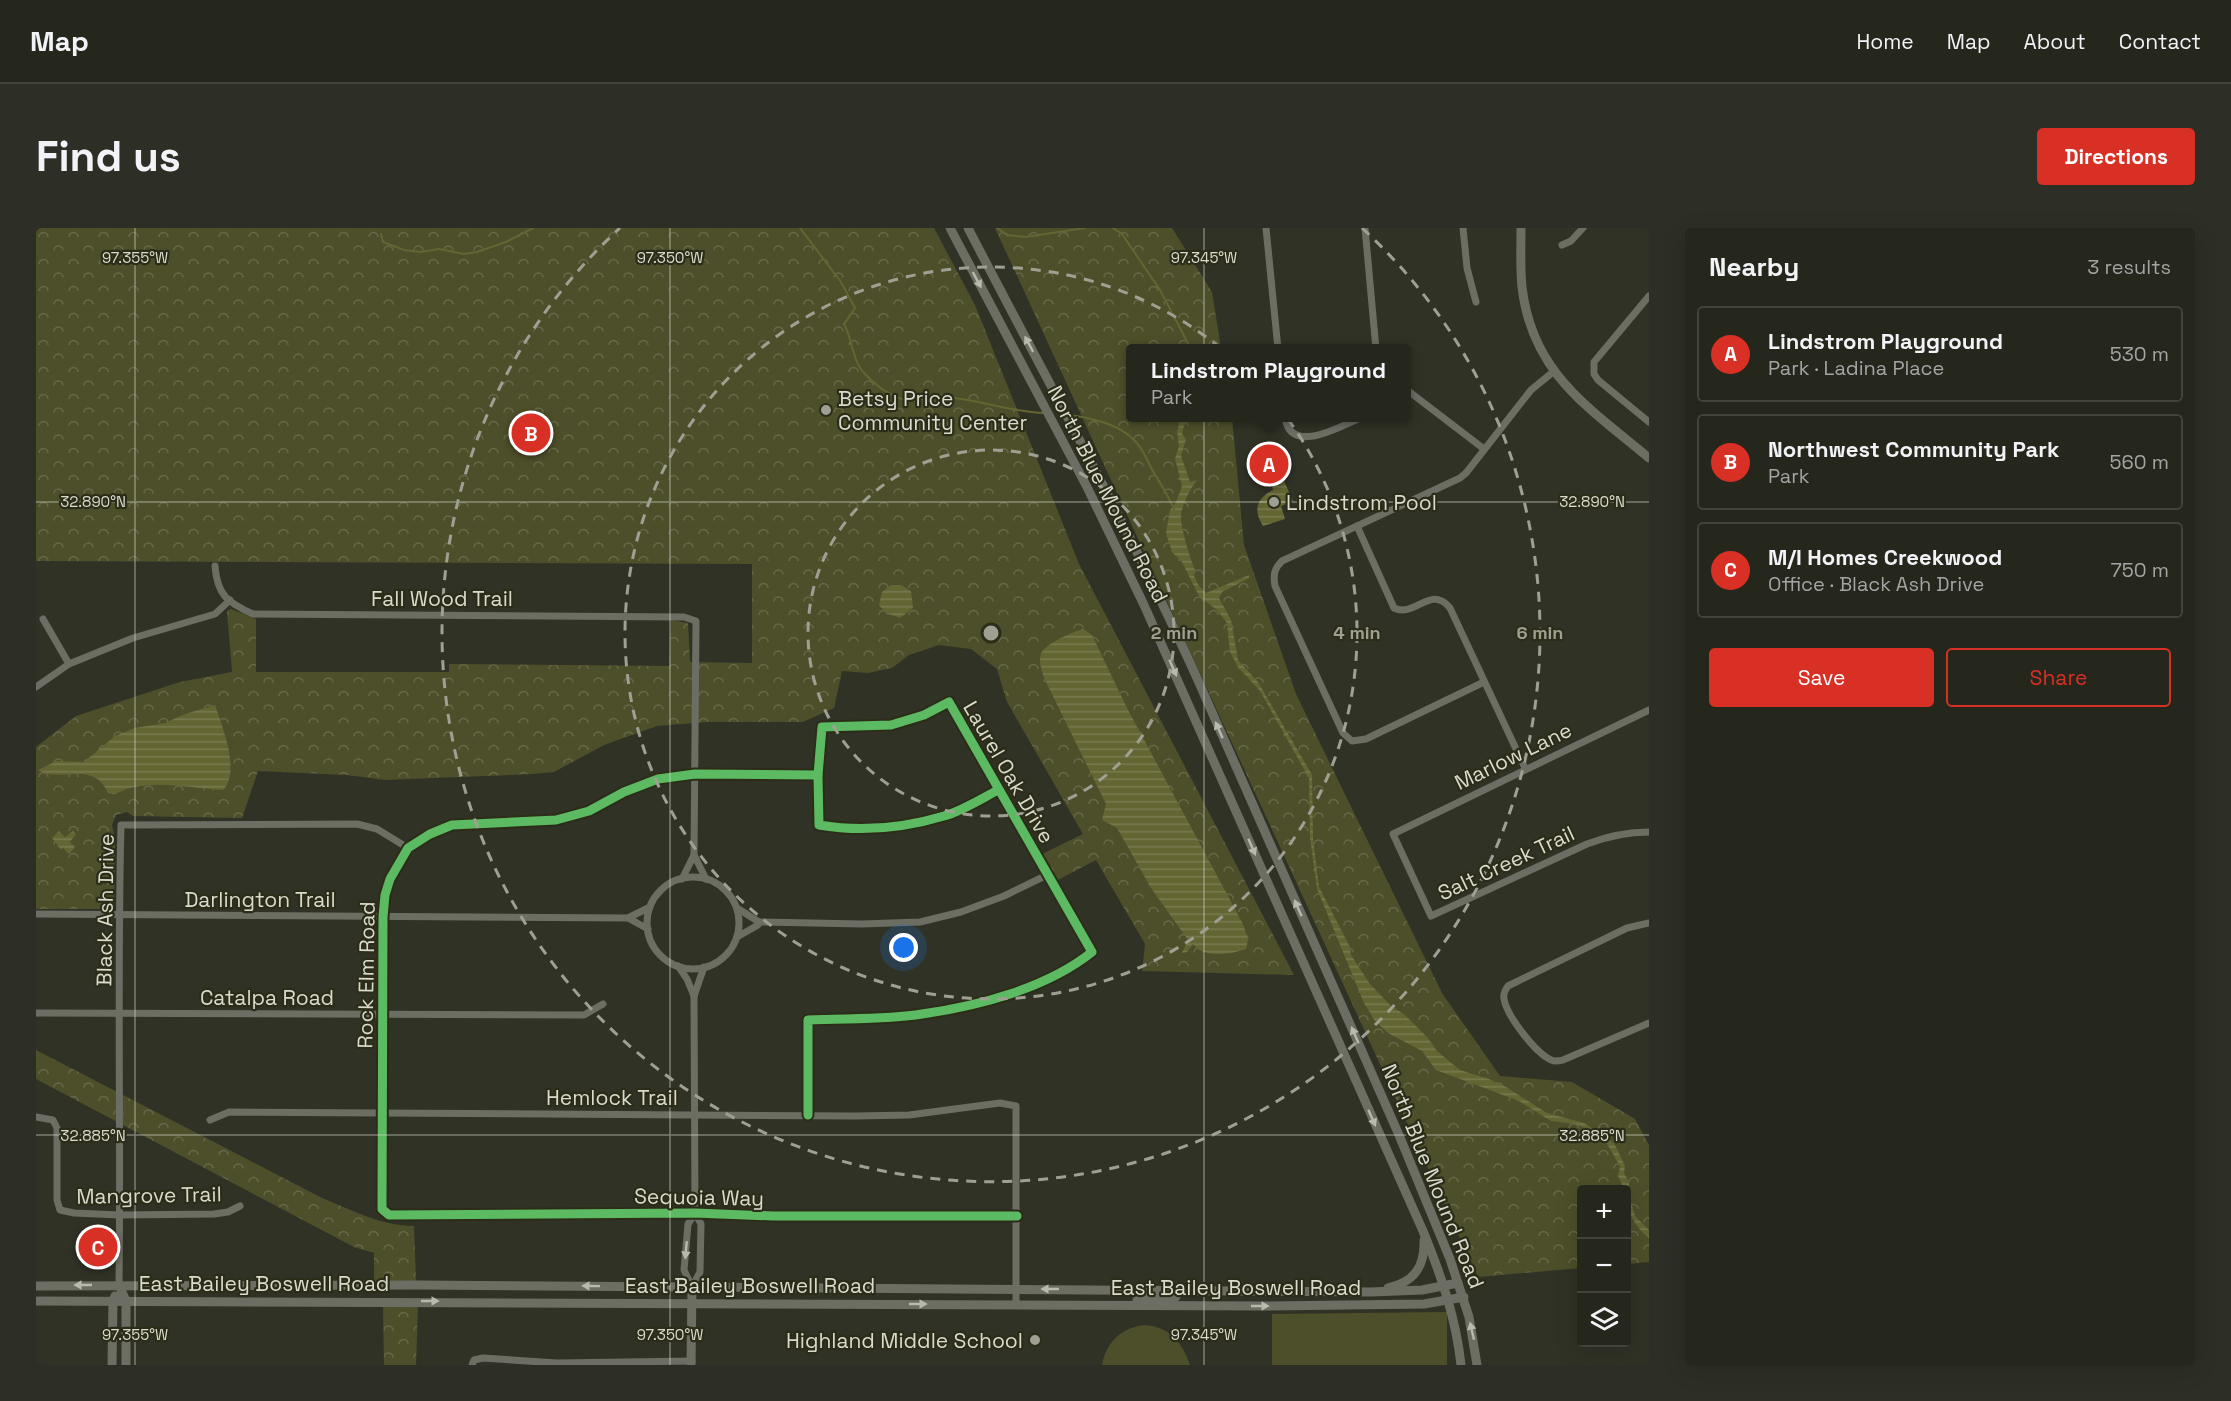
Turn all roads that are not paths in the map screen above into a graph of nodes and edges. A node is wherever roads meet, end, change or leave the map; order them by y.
1 (950, 228) edge
2 (968, 228) edge
3 (1266, 228) edge
4 (1365, 228) edge
5 (1462, 228) edge
6 (1521, 228) edge
7 (1583, 228) edge
8 (1562, 245) dead end
9 (1649, 296) edge
10 (1476, 302) dead end
11 (1278, 344) edge
12 (1376, 344) edge
13 (1553, 372) junction
14 (1411, 393) edge
15 (1286, 422) edge
16 (1350, 422) edge
17 (1649, 422) edge
18 (1484, 449) junction
19 (1649, 458) edge
20 (1358, 526) junction
21 (216, 566) dead end
22 (230, 600) junction
23 (43, 619) dead end
24 (69, 664) junction
25 (1484, 682) junction
26 (36, 687) edge
27 (1649, 710) edge
28 (1526, 768) junction
29 (695, 774) junction
30 (818, 775) junction
31 (998, 790) junction
32 (1649, 832) edge
33 (1393, 834) joint
34 (408, 848) junction
35 (694, 855) junction
36 (1047, 875) junction
37 (682, 879) junction
38 (706, 879) junction
39 (650, 907) junction
40 (736, 908) junction
41 (36, 914) edge
42 (118, 915) junction
43 (383, 916) junction
44 (628, 918) junction
45 (759, 922) junction
46 (1649, 923) edge
47 (648, 929) junction
48 (737, 937) junction
49 (678, 966) junction
50 (704, 967) junction
51 (694, 996) junction
52 (603, 1004) dead end
53 (1342, 1005) junction
54 (1324, 1012) junction
55 (36, 1013) edge
56 (382, 1013) junction
57 (120, 1014) junction
58 (1649, 1023) edge
59 (383, 1113) junction
60 (695, 1114) junction
61 (808, 1115) junction
62 (36, 1117) edge
63 (210, 1120) dead end
64 (240, 1206) dead end
65 (382, 1209) joint
66 (695, 1213) junction
67 (120, 1215) junction
68 (1017, 1216) junction
69 (1424, 1231) junction
70 (1458, 1283) junction
71 (36, 1286) edge
72 (119, 1286) junction
73 (1444, 1286) junction
74 (692, 1287) junction
75 (838, 1289) junction
76 (1017, 1289) junction
77 (886, 1290) junction
78 (1115, 1290) junction
79 (1176, 1290) junction
80 (1371, 1292) junction
81 (1464, 1297) junction
82 (1449, 1300) junction
83 (36, 1301) edge
84 (113, 1301) junction
85 (126, 1301) junction
86 (692, 1303) junction
87 (838, 1304) junction
88 (886, 1304) junction
89 (1016, 1305) junction
90 (1064, 1305) junction
91 (1117, 1305) junction
92 (473, 1363) edge
93 (692, 1363) edge
94 (557, 1364) edge
95 (112, 1365) edge
96 (126, 1365) edge
97 (1461, 1365) edge
98 (1477, 1365) edge

1 -> 54 main road, North Blue Mound Road
53 -> 2 main road, North Blue Mound Road
3 - 11 street
4 - 12 street
5 - 10 street
6 - 13 main road
7 - 8 street
9 - 17 street
13 - 18 street
13 - 19 main road
14 - 18 street
15 - 16 street
18 - 20 street
20 - 25 street
20 - 25 street
21 - 22 street
22 - 24 street
22 - 29 street, Fall Wood Trail
23 - 24 street
24 - 26 street
25 - 28 street
27 - 28 street, Marlow Lane
28 - 33 street, Marlow Lane
29 - 30 street, Rock Elm Road
29 - 34 street, Rock Elm Road
29 - 35 street
30 - 31 street
30 - 31 street, Laurel Oak Drive
31 - 36 street, Laurel Oak Drive
32 - 33 street, Salt Creek Trail
34 - 42 street, Black Ash Drive
34 - 43 street, Rock Elm Road
35 - 37 street
35 - 38 street
36 - 45 street
36 - 61 street, Laurel Oak Drive
37 - 38 street
37 - 39 street
38 - 40 street
39 - 44 street, Darlington Trail
39 - 47 street
40 - 45 street
40 - 48 street
41 - 42 street, Darlington Trail
42 - 43 street, Darlington Trail
42 - 57 street, Black Ash Drive
43 - 44 street, Darlington Trail
43 - 56 street, Rock Elm Road
44 - 47 street, Darlington Trail
45 - 48 street
46 - 58 street
47 - 49 street
48 - 50 street
49 - 50 street
49 - 51 street
50 - 51 street
51 - 60 street
52 - 56 street, Catalpa Road
53 - 54 main road
70 -> 53 main road, North Blue Mound Road
54 -> 69 main road, North Blue Mound Road
55 - 57 street, Catalpa Road
56 - 57 street, Catalpa Road
56 - 59 street, Rock Elm Road
57 - 67 street, Black Ash Drive
59 - 60 street, Hemlock Trail
59 - 63 street, Hemlock Trail
59 - 65 street, Rock Elm Road
60 - 61 street, Hemlock Trail
60 - 66 street
61 - 68 street, Hemlock Trail
62 - 67 street, Mangrove Trail
64 - 67 street, Mangrove Trail
65 - 66 street, Sequoia Way
66 - 68 street, Sequoia Way
66 - 74 street
66 -> 74 street
67 - 72 street, Black Ash Drive
68 - 76 street
69 - 73 main road, North Blue Mound Road
69 - 80 main road, North Blue Mound Road
70 - 73 main road, East Bailey Boswell Road
70 - 81 main road, North Blue Mound Road
72 -> 71 main road, East Bailey Boswell Road
74 -> 72 main road, East Bailey Boswell Road
72 - 84 main road
72 - 85 main road
73 - 80 main road, East Bailey Boswell Road
73 - 82 main road, North Blue Mound Road
74 - 75 main road, East Bailey Boswell Road
74 - 86 main road
75 - 77 main road, East Bailey Boswell Road
75 - 87 main road
76 - 77 main road, East Bailey Boswell Road
78 -> 76 main road, East Bailey Boswell Road
76 - 89 street
77 - 88 main road
78 - 79 main road, East Bailey Boswell Road
78 - 90 main road
79 - 80 main road, East Bailey Boswell Road
79 - 91 main road
81 - 82 main road, East Bailey Boswell Road
98 -> 81 main road, North Blue Mound Road
91 -> 82 main road, East Bailey Boswell Road
82 - 97 main road, North Blue Mound Road
83 - 84 main road, East Bailey Boswell Road
84 - 85 main road, East Bailey Boswell Road
84 - 95 main road
85 -> 86 main road, East Bailey Boswell Road
85 - 96 main road
86 - 87 main road, East Bailey Boswell Road
86 - 93 main road
87 - 88 main road, East Bailey Boswell Road
88 -> 89 main road, East Bailey Boswell Road
89 - 90 main road, East Bailey Boswell Road
90 - 91 main road, East Bailey Boswell Road
92 - 94 street
93 - 94 street

